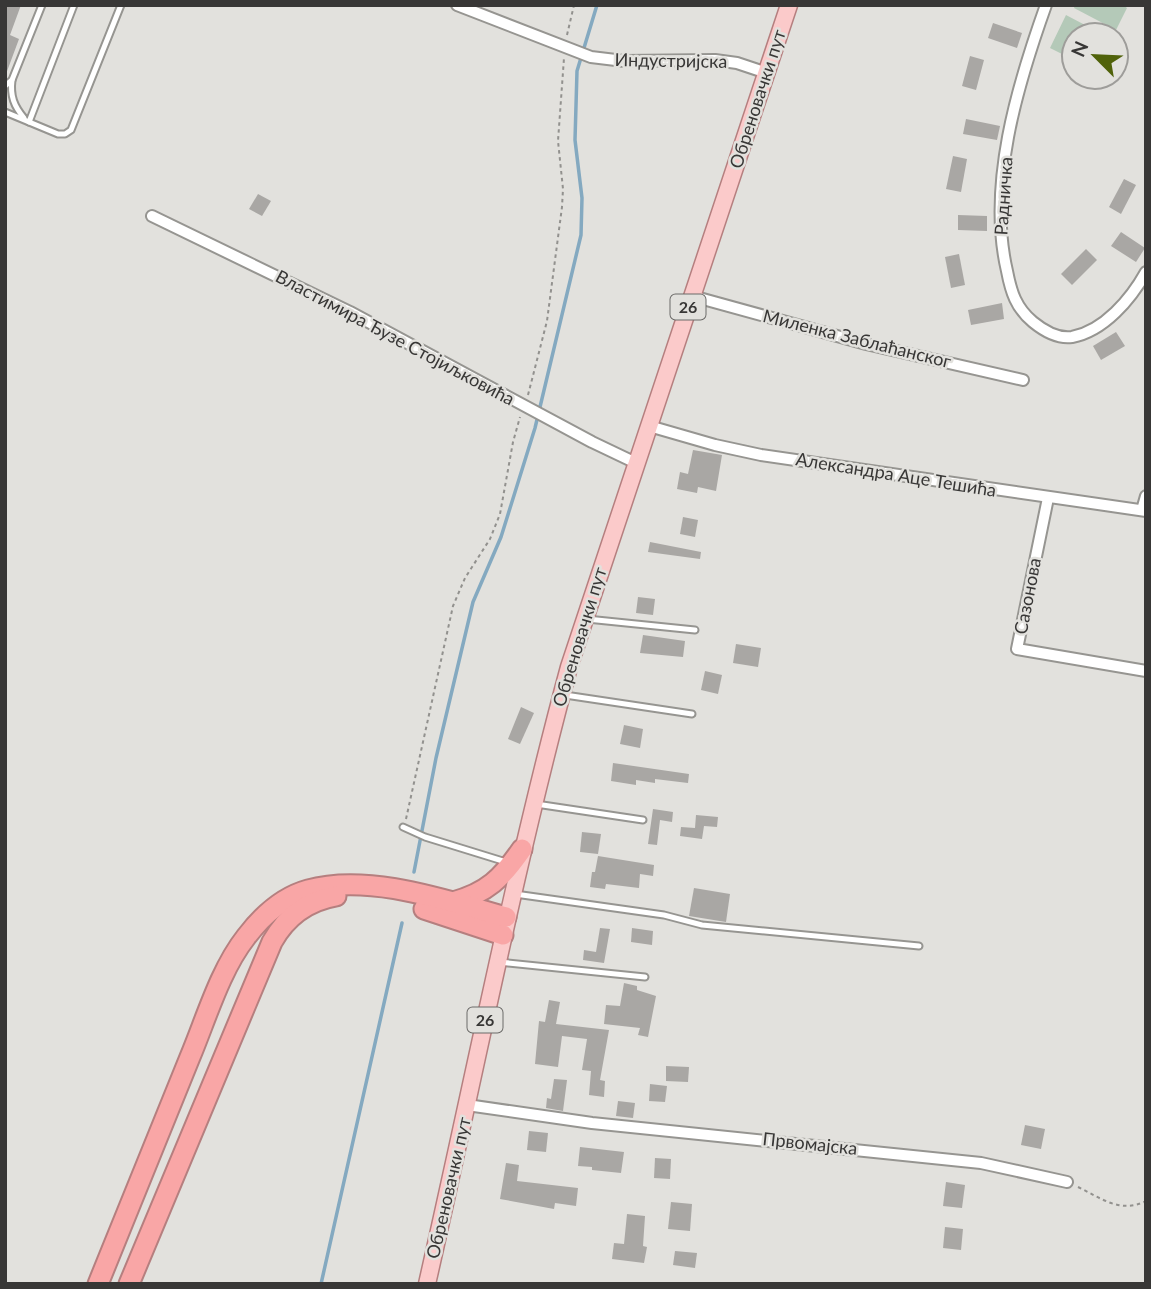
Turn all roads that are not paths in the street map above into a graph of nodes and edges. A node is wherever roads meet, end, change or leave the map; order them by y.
1 (42, 5) edge
2 (74, 5) edge
3 (121, 5) edge
4 (457, 5) edge
5 (789, 5) edge
6 (1046, 5) edge
7 (767, 74) junction
8 (12, 80) junction
9 (5, 86) edge
10 (5, 112) edge
11 (28, 121) junction
12 (152, 216) dead end
13 (1146, 272) edge
14 (692, 296) junction
15 (1023, 380) dead end
16 (649, 426) junction
17 (636, 463) junction
18 (1146, 496) edge
19 (1048, 498) junction
20 (1144, 511) edge
21 (584, 618) junction
22 (695, 629) dead end
23 (1146, 671) edge
24 (562, 694) junction
25 (692, 714) dead end
26 (533, 804) junction
27 (643, 820) dead end
28 (403, 827) road end
29 (522, 849) junction
30 (510, 866) junction
31 (512, 894) junction
32 (452, 902) junction
33 (505, 926) junction
34 (919, 946) dead end
35 (496, 962) junction
36 (645, 977) dead end
37 (467, 1105) junction
38 (1068, 1182) road end
39 (98, 1284) edge
40 (129, 1284) edge
41 (427, 1284) edge

1 - 8 lane
2 - 11 lane
3 - 11 lane
4 - 7 street, Индустријска
5 - 7 main road, Обреновачки пут / 26
6 - 13 street, Радничка
7 - 14 main road, Обреновачки пут / 26
8 - 9 lane
8 - 11 lane
10 - 11 lane
12 - 17 street, Властимира Ђузе Стојиљковића
14 - 15 street, Миленка Заблаћанског
14 - 16 main road, Обреновачки пут / 26
16 - 17 main road, Обреновачки пут / 26
16 - 19 street, Александра Аце Тешића
17 - 21 main road, Обреновачки пут / 26
18 - 20 street
19 - 20 street, Александра Аце Тешића
19 - 23 street, Сазонова
21 - 22 lane
21 - 24 main road, Обреновачки пут / 26
24 - 25 lane
24 - 26 main road, Обреновачки пут / 26
26 - 27 lane
26 - 29 main road, Обреновачки пут / 26
28 - 30 lane
29 - 30 highway
29 - 31 main road, Обреновачки пут / 26
30 - 32 highway
31 - 33 main road, Обреновачки пут / 26
31 - 34 lane
32 - 33 highway
32 - 39 highway
33 - 35 main road, Обреновачки пут / 26
33 - 40 highway
35 - 36 lane
35 - 37 main road, Обреновачки пут / 26
37 - 38 street, Првомајска
37 - 41 main road, Обреновачки пут / 26

